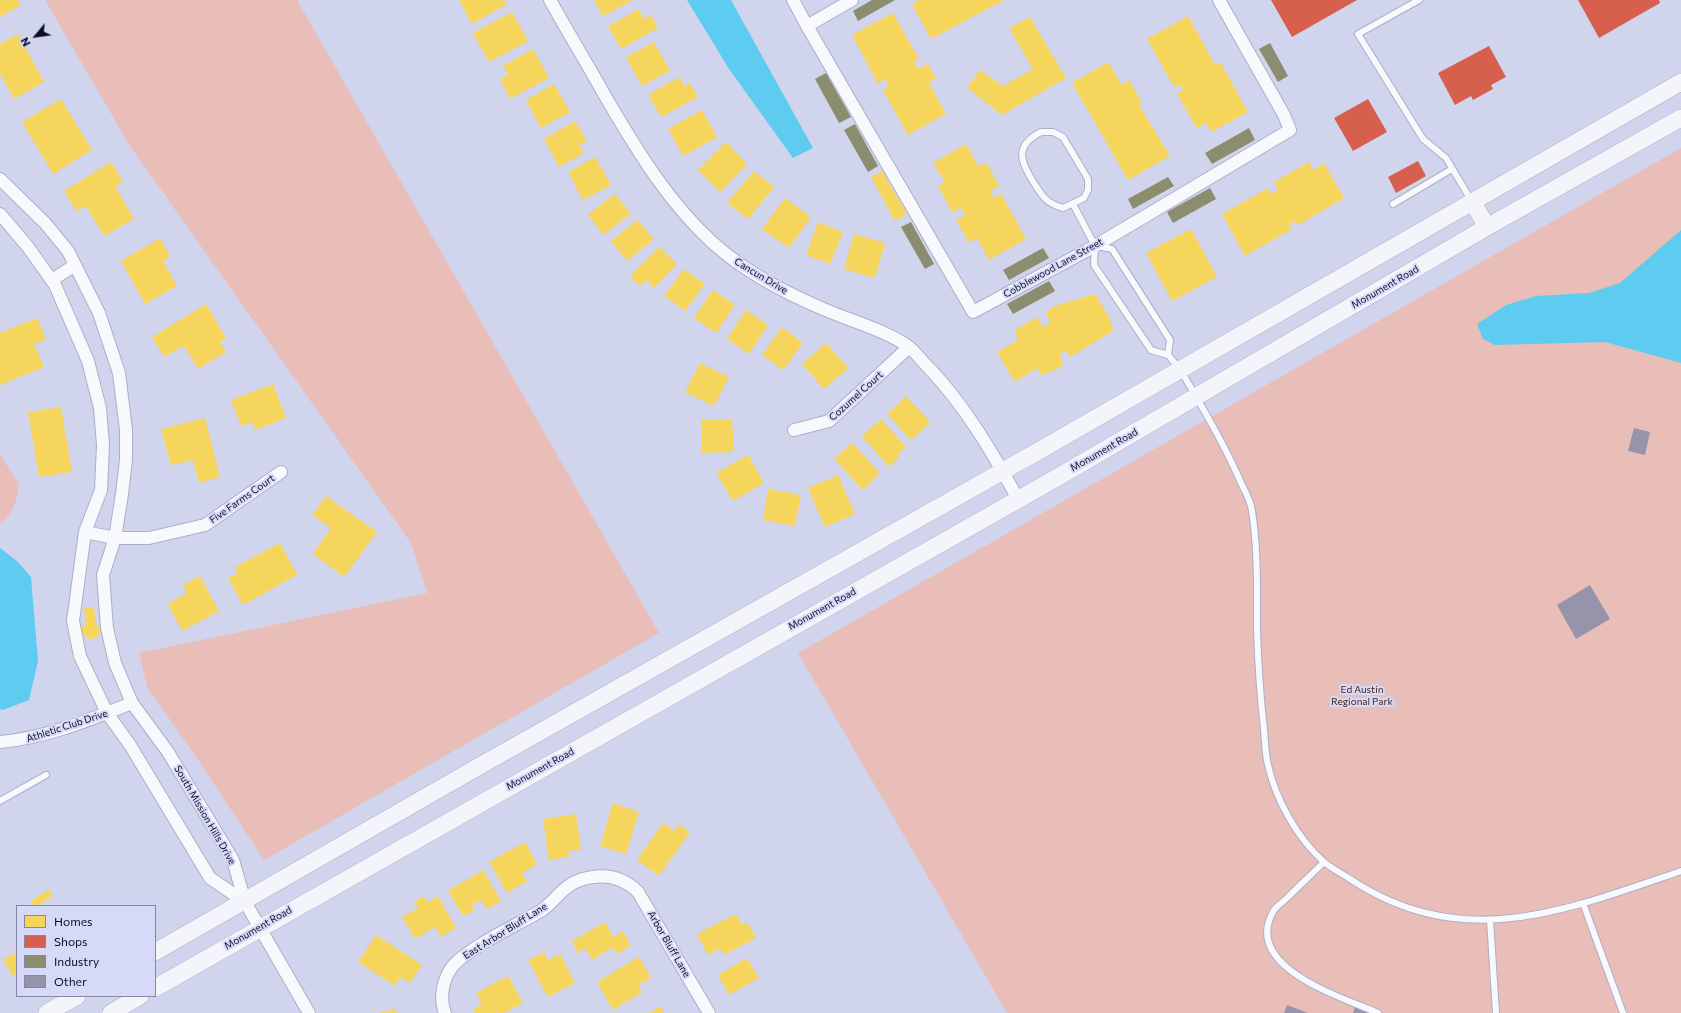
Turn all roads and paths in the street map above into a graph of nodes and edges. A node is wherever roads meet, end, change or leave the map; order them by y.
1 (550, 0) edge
2 (793, 0) edge
3 (852, 0) edge
4 (1219, 0) edge
5 (1419, 0) edge
6 (807, 26) junction
7 (1681, 82) edge
8 (1681, 118) edge
9 (1452, 169) junction
10 (0, 179) edge
11 (1472, 201) junction
12 (1073, 204) junction
13 (1393, 204) dead end
14 (0, 214) edge
15 (1487, 227) junction
16 (1095, 246) junction
17 (75, 265) junction
18 (52, 280) junction
19 (909, 347) junction
20 (1168, 355) junction
21 (1180, 369) junction
22 (1196, 397) junction
23 (794, 430) dead end
24 (1002, 471) junction
25 (280, 472) dead end
26 (1018, 499) junction
27 (85, 532) junction
28 (115, 538) junction
29 (132, 703) junction
30 (107, 713) junction
31 (0, 742) edge
32 (46, 775) dead end
33 (0, 801) edge
34 (1324, 862) junction
35 (1681, 871) edge
36 (623, 880) joint
37 (245, 902) junction
38 (1583, 903) junction
39 (1490, 920) junction
40 (260, 927) junction
41 (156, 951) edge
42 (156, 987) edge
43 (76, 997) edge
44 (138, 997) edge
45 (47, 1013) edge
46 (111, 1013) edge
47 (310, 1013) edge
48 (444, 1013) edge
49 (709, 1013) edge
50 (1378, 1013) edge
51 (1496, 1013) edge
52 (1623, 1013) edge

1 - 19 street, Cancun Drive
2 - 6 street, Cobblewood Lane Street
3 - 6 street
4 - 16 street, Cobblewood Lane Street
5 - 9 lane
6 - 16 street, Cobblewood Lane Street
7 - 11 street
8 - 15 street, Monument Road
9 - 11 lane
9 - 13 lane
10 - 17 street, South Mission Hills Drive
11 - 15 street
11 - 21 street
12 - 12 lane
12 - 16 lane
14 - 18 street
15 - 22 street, Monument Road
16 - 20 lane
16 - 20 lane
17 - 18 street
17 - 28 street, South Mission Hills Drive
18 - 27 street
19 - 23 street, Cozumel Court
19 - 24 street, Cancun Drive
20 - 21 lane
21 - 22 lane
21 - 24 street
22 - 26 street, Monument Road
22 - 34 lane
24 - 26 street, Cancun Drive
24 - 37 street
25 - 28 street, Five Farms Court
26 - 40 street, Monument Road
27 - 28 street, Five Farms Court
27 - 30 street
28 - 29 street, South Mission Hills Drive
29 - 30 street, Athletic Club Drive
29 - 37 street, South Mission Hills Drive
30 - 31 street, Athletic Club Drive
30 - 37 street
32 - 33 lane
34 - 39 lane
34 - 50 lane
35 - 38 lane
36 - 48 street, East Arbor Bluff Lane
36 - 49 street, Arbor Bluff Lane
37 - 40 street
37 - 41 street
38 - 39 lane
38 - 52 lane
39 - 51 lane
40 - 42 street, Monument Road
40 - 47 street
43 - 45 street
44 - 46 street

